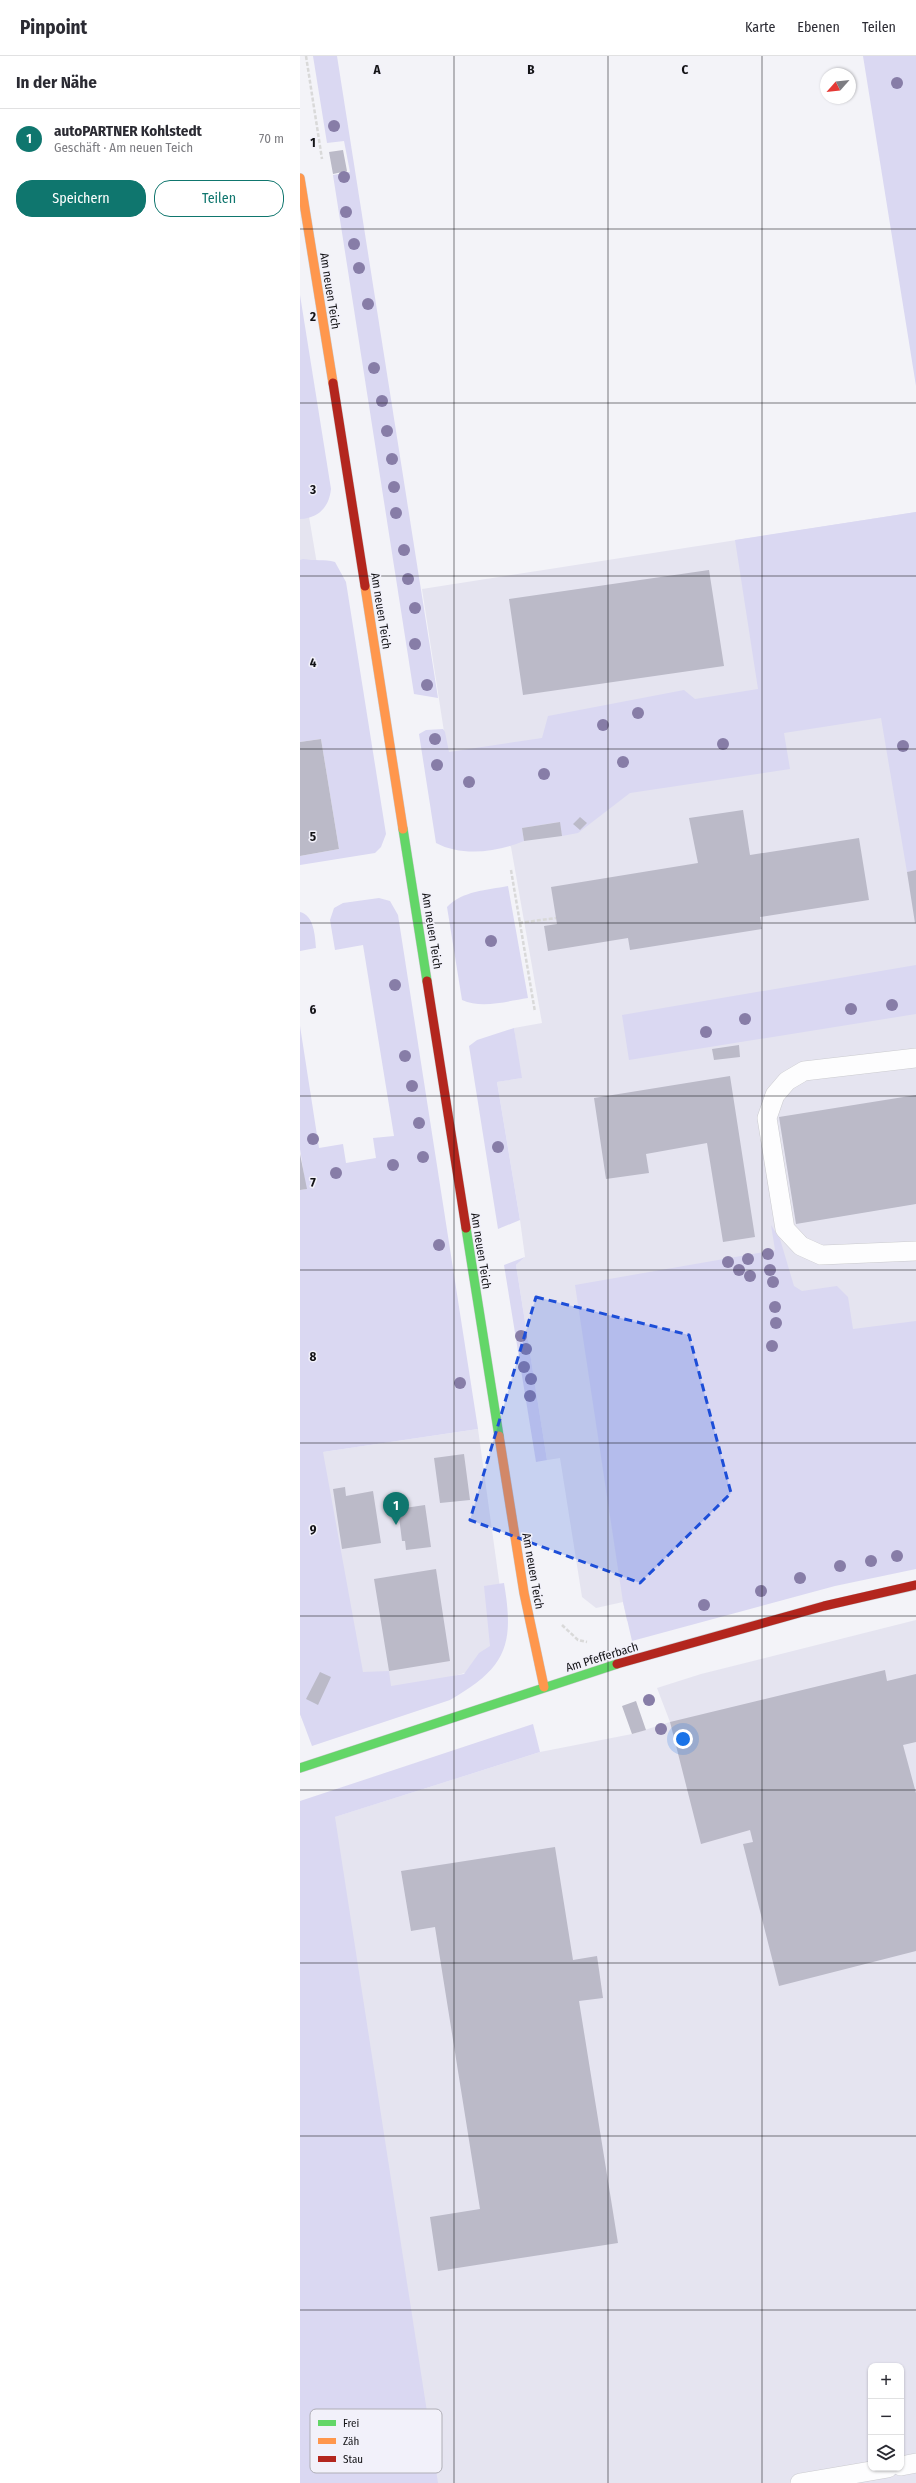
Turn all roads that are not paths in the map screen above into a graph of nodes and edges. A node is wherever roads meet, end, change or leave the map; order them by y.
1 (300, 178) edge
2 (916, 1058) edge
3 (916, 1251) edge
4 (916, 1585) edge
5 (544, 1687) junction
6 (300, 1768) edge
7 (916, 2463) edge
8 (904, 2465) edge
9 (870, 2471) edge
10 (800, 2483) edge

1 - 5 street, Am neuen Teich
2 - 3 lane
4 - 5 street, Am Pfefferbach
5 - 6 street, Am Pfefferbach
7 - 8 lane
9 - 10 lane

